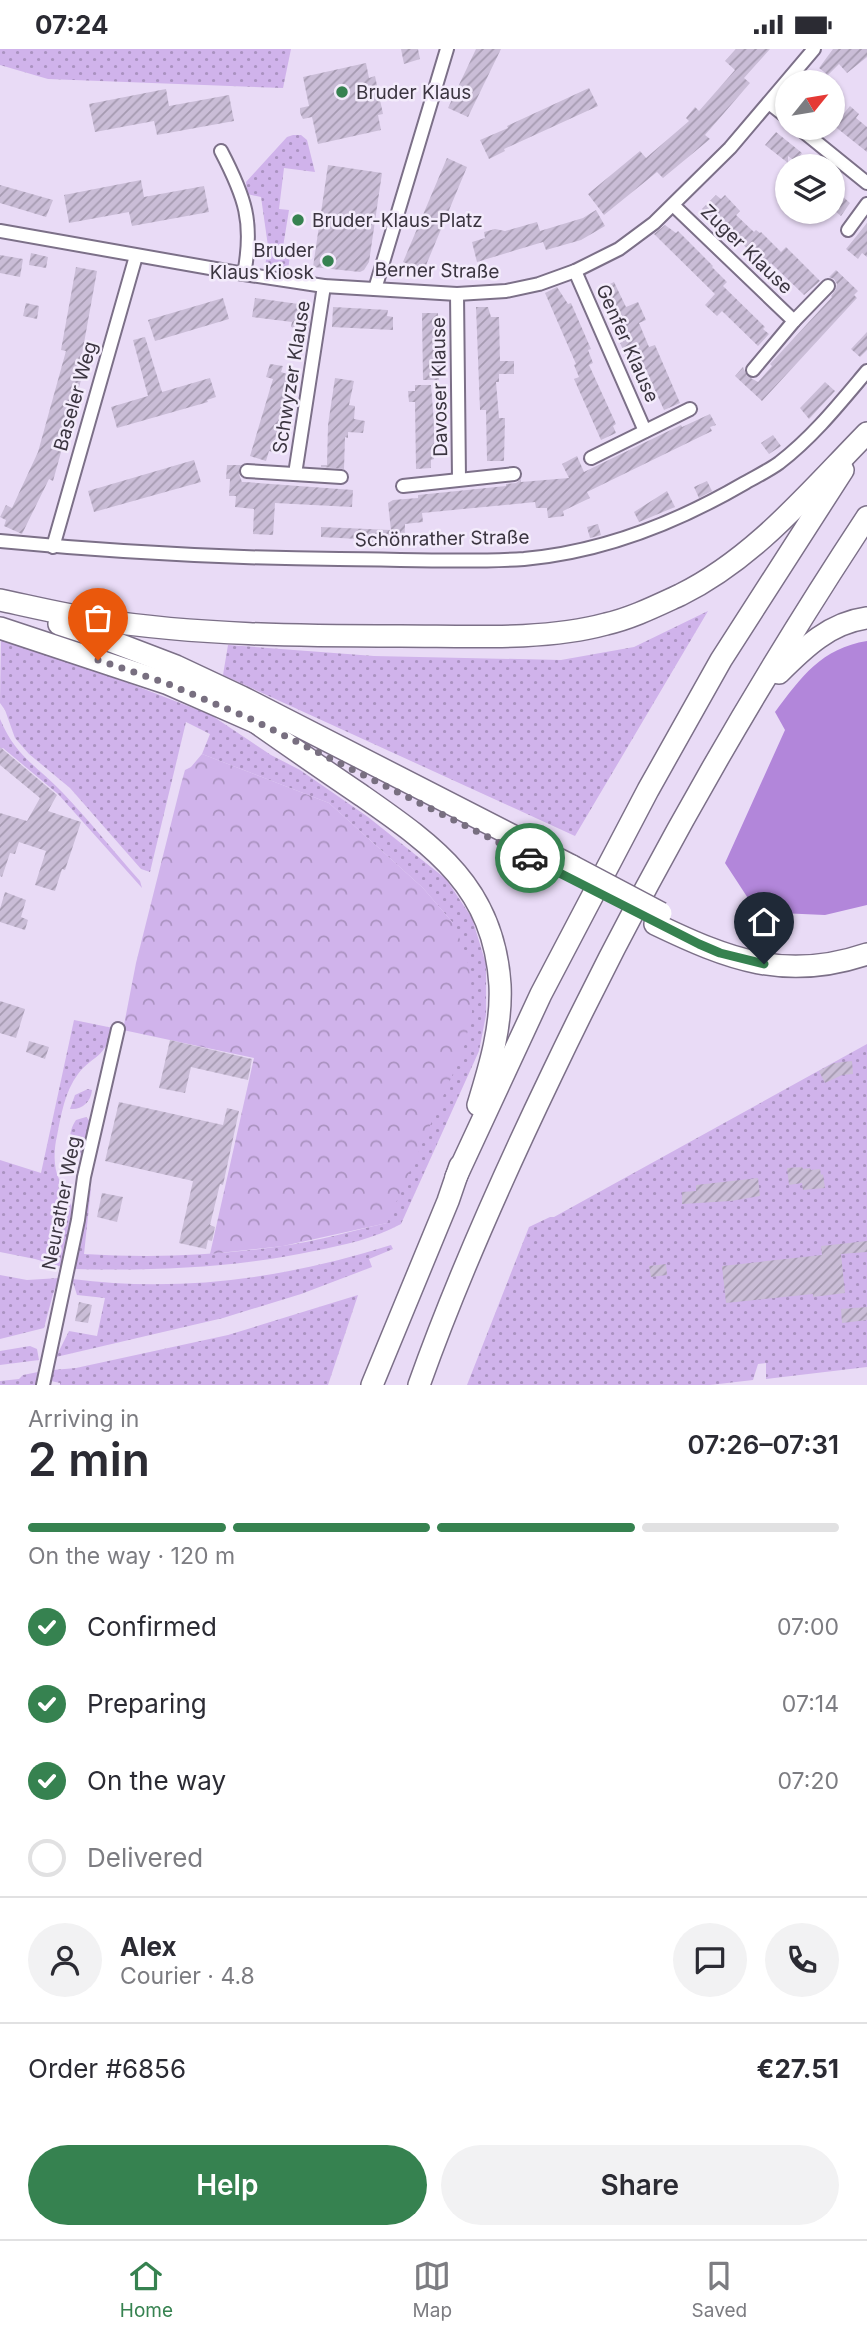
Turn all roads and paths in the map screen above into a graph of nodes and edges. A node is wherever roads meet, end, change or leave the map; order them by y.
1 (447, 49) edge
2 (814, 49) edge
3 (769, 103) junction
4 (775, 108) edge
5 (814, 140) edge
6 (221, 151) dead end
7 (867, 183) edge
8 (867, 204) edge
9 (673, 205) junction
10 (848, 230) dead end
11 (0, 231) edge
12 (136, 256) junction
13 (575, 271) junction
14 (244, 274) junction
15 (324, 286) junction
16 (828, 286) dead end
17 (374, 289) junction
18 (457, 294) junction
19 (794, 321) junction
20 (752, 370) dead end
21 (867, 371) edge
22 (690, 409) dead end
23 (645, 431) junction
24 (867, 433) edge
25 (591, 457) dead end
26 (247, 471) dead end
27 (295, 474) junction
28 (514, 474) dead end
29 (341, 477) dead end
30 (459, 479) junction
31 (403, 486) dead end
32 (867, 517) edge
33 (0, 541) edge
34 (53, 547) junction
35 (0, 600) edge
36 (0, 607) edge
37 (867, 618) edge
38 (0, 628) edge
39 (751, 701) junction
40 (251, 719) junction
41 (570, 871) junction
42 (658, 918) junction
43 (867, 943) edge
44 (867, 954) edge
45 (118, 1029) dead end
46 (456, 1177) junction
47 (43, 1385) edge
48 (372, 1385) edge
49 (419, 1385) edge

1 - 17 street
2 - 3 street, Berner Straße
3 - 4 street
3 - 9 street, Berner Straße
5 - 7 street
6 - 14 street
8 - 10 street
9 - 13 street, Berner Straße
9 - 19 street, Zuger Klause
11 - 12 street, Berner Straße
12 - 14 street, Berner Straße
12 - 34 street, Baseler Weg
13 - 18 street, Berner Straße
13 - 23 street, Genfer Klause
14 - 15 street, Berner Straße
15 - 17 street, Berner Straße
15 - 27 street, Schwyzer Klause
16 - 19 street, Zuger Klause
17 - 18 street, Berner Straße
18 - 30 street, Davoser Klause
19 - 20 street, Zuger Klause
21 - 34 street, Schönrather Straße
22 - 23 street, Genfer Klause
23 - 25 street, Genfer Klause
24 - 35 highway
24 - 46 highway
26 - 27 street, Schwyzer Klause
27 - 29 street, Schwyzer Klause
28 - 30 street, Davoser Klause
30 - 31 street, Davoser Klause
32 - 39 highway
33 - 34 street, Schönrather Straße
36 - 41 highway
37 - 39 highway
38 - 40 highway
39 - 49 highway
40 - 41 highway
40 - 46 highway
41 - 42 highway
42 - 43 highway
42 - 44 highway
45 - 47 street, Neurather Weg
46 - 48 highway

